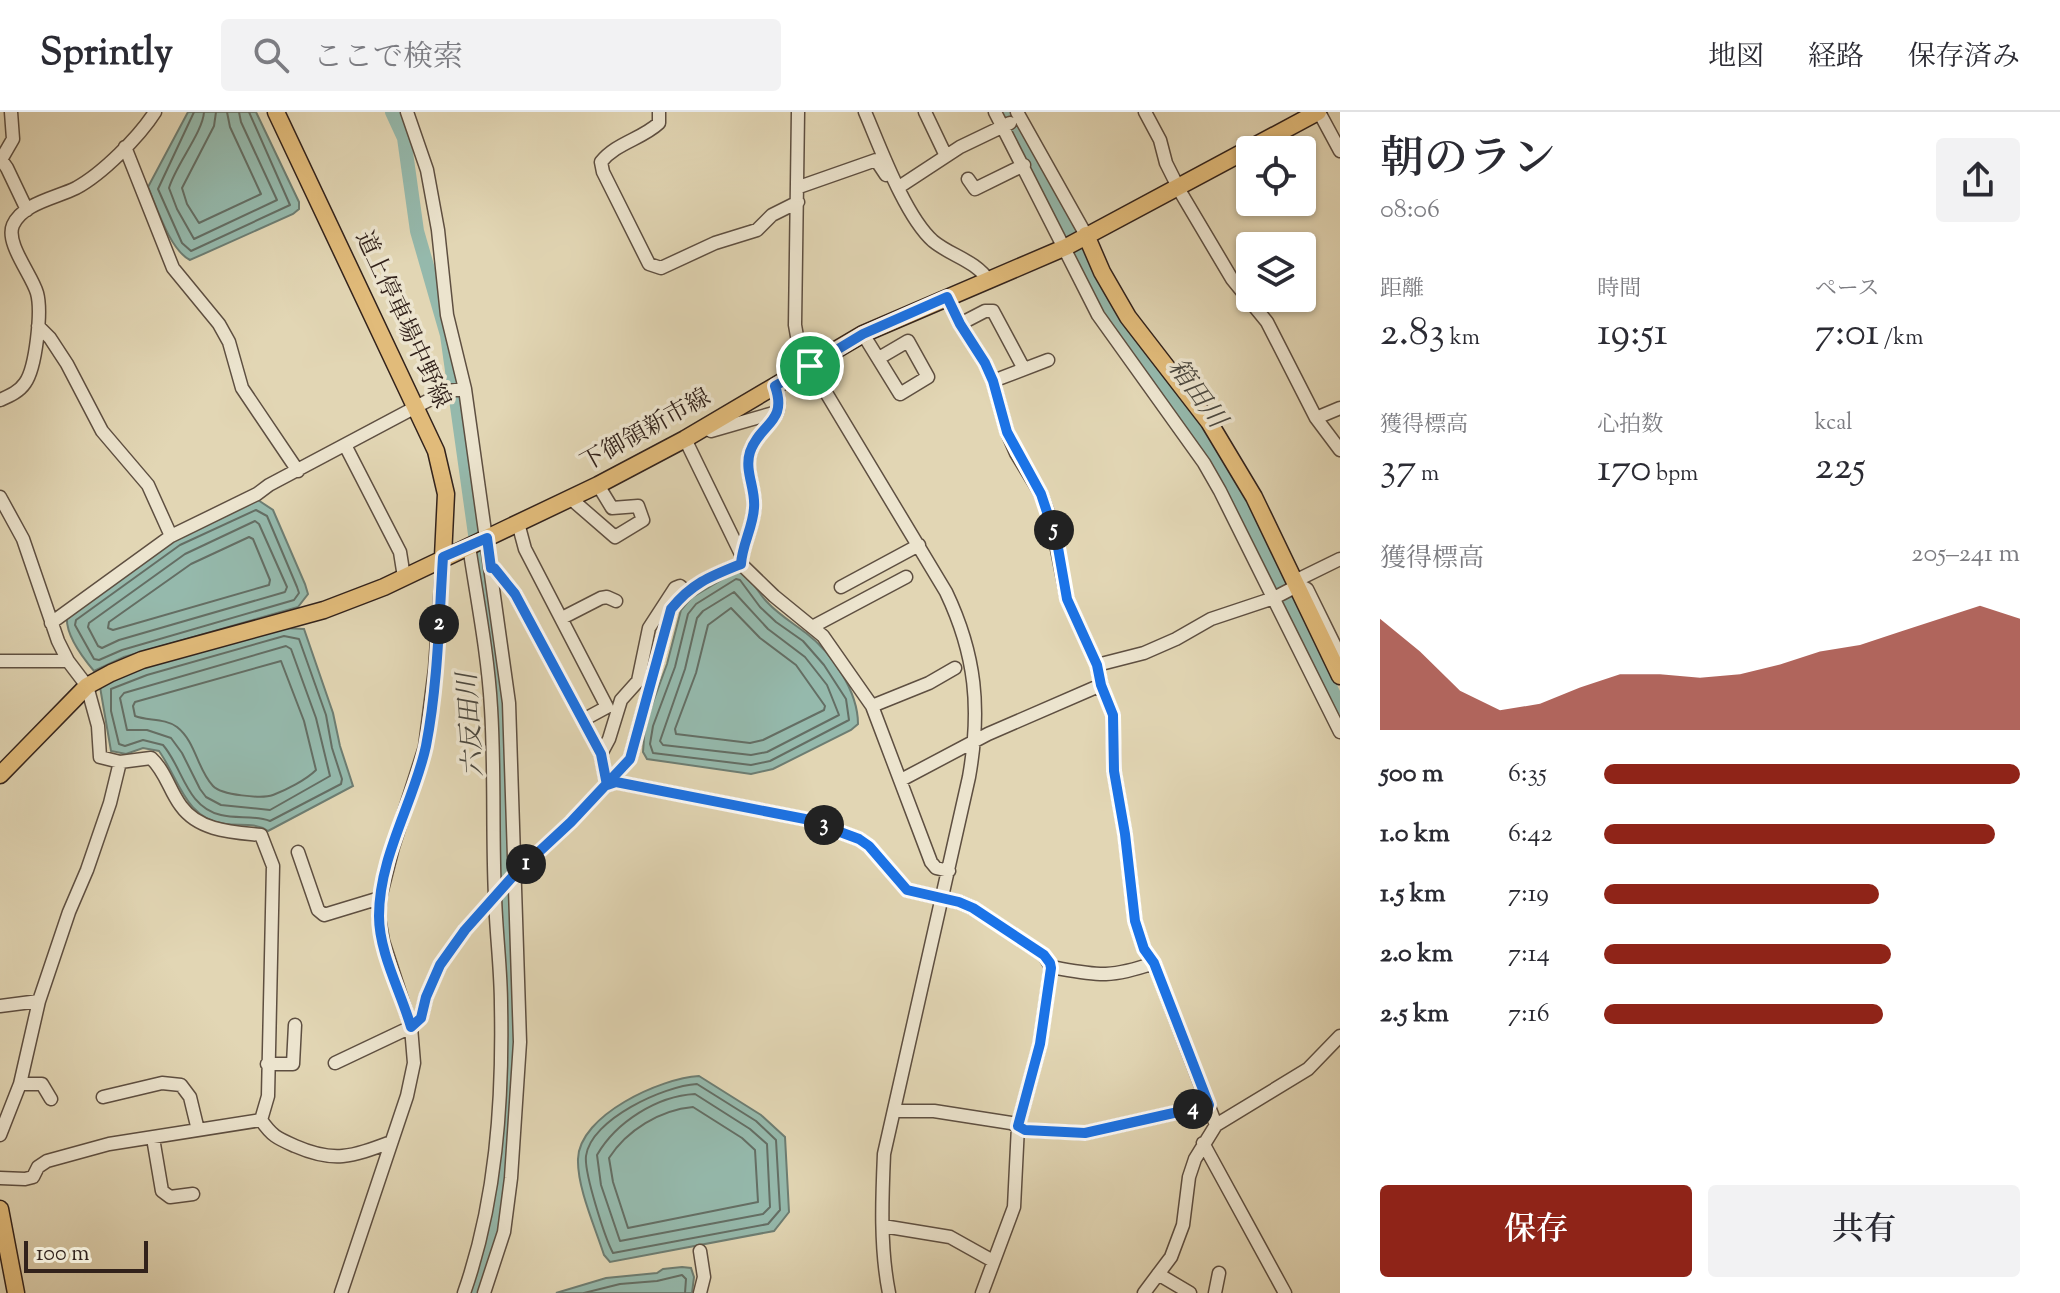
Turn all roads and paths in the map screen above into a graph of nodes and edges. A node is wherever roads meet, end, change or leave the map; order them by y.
1 (11, 112) edge
2 (155, 112) edge
3 (276, 112) edge
4 (407, 112) edge
5 (659, 112) edge
6 (798, 112) edge
7 (865, 112) edge
8 (925, 112) edge
9 (995, 112) edge
10 (1145, 112) edge
11 (1319, 112) edge
12 (1019, 115) edge
13 (1004, 126) junction
14 (125, 147) junction
15 (1340, 151) edge
16 (946, 156) junction
17 (1, 158) edge
18 (1024, 165) junction
19 (968, 179) dead end
20 (1178, 186) junction
21 (799, 187) junction
22 (901, 190) junction
23 (798, 202) junction
24 (27, 210) junction
25 (1076, 242) junction
26 (989, 281) junction
27 (947, 297) junction
28 (960, 324) junction
29 (38, 326) junction
30 (863, 334) junction
31 (879, 358) dead end
32 (1048, 360) dead end
33 (810, 366) junction
34 (1024, 369) junction
35 (993, 381) junction
36 (775, 386) junction
37 (465, 389) junction
38 (0, 400) edge
39 (1340, 408) edge
40 (417, 409) junction
41 (777, 412) junction
42 (1316, 418) junction
43 (706, 427) junction
44 (685, 439) junction
45 (345, 445) junction
46 (1340, 450) edge
47 (298, 471) junction
48 (598, 485) junction
49 (0, 497) edge
50 (570, 498) junction
51 (518, 523) junction
52 (171, 536) junction
53 (478, 542) junction
54 (919, 545) junction
55 (443, 557) junction
56 (741, 559) junction
57 (1340, 559) edge
58 (491, 568) junction
59 (404, 577) junction
60 (906, 577) dead end
61 (1294, 584) junction
62 (841, 587) dead end
63 (686, 591) junction
64 (1274, 598) junction
65 (616, 601) dead end
66 (562, 618) junction
67 (51, 623) junction
68 (812, 627) junction
69 (1340, 656) edge
70 (0, 661) edge
71 (68, 661) junction
72 (1097, 665) junction
73 (955, 668) dead end
74 (1340, 676) edge
75 (1101, 685) junction
76 (87, 686) junction
77 (872, 706) junction
78 (583, 720) junction
79 (1340, 732) edge
80 (976, 740) junction
81 (601, 754) junction
82 (120, 762) junction
83 (0, 775) edge
84 (901, 780) junction
85 (607, 785) junction
86 (298, 852) dead end
87 (949, 871) junction
88 (513, 876) junction
89 (496, 896) junction
90 (380, 898) junction
91 (941, 899) junction
92 (1154, 963) junction
93 (1051, 967) junction
94 (39, 1001) junction
95 (0, 1006) edge
96 (295, 1025) dead end
97 (411, 1027) junction
98 (1340, 1036) edge
99 (335, 1063) dead end
100 (267, 1064) junction
101 (20, 1084) junction
102 (103, 1097) dead end
103 (51, 1099) dead end
104 (1209, 1105) junction
105 (894, 1111) junction
106 (261, 1120) junction
107 (1216, 1125) junction
108 (1018, 1126) junction
109 (198, 1130) junction
110 (0, 1135) edge
111 (153, 1138) junction
112 (391, 1142) junction
113 (1203, 1143) junction
114 (0, 1178) edge
115 (193, 1194) dead end
116 (0, 1209) edge
117 (883, 1226) junction
118 (700, 1251) dead end
119 (993, 1261) junction
120 (1219, 1273) dead end
121 (1158, 1274) junction
122 (16, 1293) edge
123 (341, 1293) edge
124 (464, 1293) edge
125 (484, 1293) edge
126 (700, 1293) edge
127 (889, 1293) edge
128 (982, 1293) edge
129 (1144, 1293) edge
130 (1190, 1293) edge
131 (1215, 1293) edge
132 (1285, 1293) edge

1 - 17 street
2 - 14 street
3 - 40 main road, 道上停車場中野線
4 - 37 street
5 - 23 street
6 - 21 street
7 - 22 street
8 - 16 street
9 - 13 street
10 - 20 street
11 - 15 street
11 - 20 main road, 下御領新市線
12 - 13 street
12 - 25 street
13 - 16 street
13 - 18 street
14 - 24 street
14 - 47 street
16 - 22 street
17 - 24 street
18 - 19 street
18 - 25 street
20 - 25 main road, 下御領新市線
20 - 42 street
21 - 22 street
21 - 23 street
22 - 26 street
23 - 33 street
24 - 29 street
25 - 26 main road, 下御領新市線
25 - 61 main road
25 - 64 street
26 - 27 main road, 下御領新市線
27 - 28 street
27 - 30 main road, 下御領新市線
28 - 34 street
28 - 35 street
29 - 38 street
29 - 52 street
30 - 31 street
30 - 33 main road, 下御領新市線
32 - 34 street
33 - 36 main road, 下御領新市線
33 - 54 street
34 - 35 street
35 - 72 street
36 - 41 street
36 - 43 main road, 下御領新市線
37 - 40 street
37 - 53 street
39 - 42 street
40 - 45 street
40 - 55 main road, 道上停車場中野線
41 - 43 street
41 - 56 street
42 - 46 street
43 - 44 main road, 下御領新市線
44 - 48 main road, 下御領新市線
44 - 56 street
45 - 47 street
45 - 59 street
47 - 52 street
48 - 50 main road, 下御領新市線
48 - 50 street
49 - 67 street
50 - 51 main road, 下御領新市線
51 - 53 main road, 下御領新市線
51 - 66 street
52 - 67 street
53 - 55 main road, 下御領新市線
53 - 58 street
53 - 89 street
54 - 62 street
54 - 80 street
55 - 59 main road, 下御領新市線
55 - 90 street
56 - 63 street
56 - 68 street
57 - 61 street
58 - 78 street
58 - 88 street
59 - 76 main road, 下御領新市線
60 - 68 street
61 - 64 street
61 - 69 street
61 - 74 main road
63 - 81 street
63 - 85 street
64 - 72 street
64 - 79 street
65 - 66 street
66 - 78 street
67 - 71 street
68 - 77 street
70 - 71 street
71 - 76 street
72 - 75 street
73 - 77 street
75 - 80 street
75 - 92 street
76 - 82 street
76 - 83 main road, 下御領新市線
77 - 84 street
78 - 81 street
80 - 84 street
80 - 87 street
81 - 85 street
82 - 94 street
82 - 100 street
84 - 87 street
85 - 88 street
85 - 91 street
86 - 90 street
87 - 91 street
88 - 89 street
88 - 125 street
89 - 97 street
89 - 124 street
90 - 97 street
91 - 93 street
91 - 105 street
92 - 93 street
92 - 104 street
93 - 108 street
94 - 95 street
94 - 101 street
96 - 100 street
97 - 99 street
97 - 112 street
98 - 107 street
100 - 106 street
101 - 103 street
101 - 110 street
102 - 109 street
104 - 107 street
104 - 108 street
105 - 108 street
105 - 117 street
106 - 109 street
106 - 112 street
107 - 113 street
108 - 119 street
109 - 111 street
111 - 114 street
111 - 115 street
112 - 123 street
113 - 121 street
113 - 132 street
116 - 122 main road
117 - 119 street
117 - 127 street
118 - 126 street
119 - 128 street
120 - 131 street
121 - 129 street
121 - 130 street

